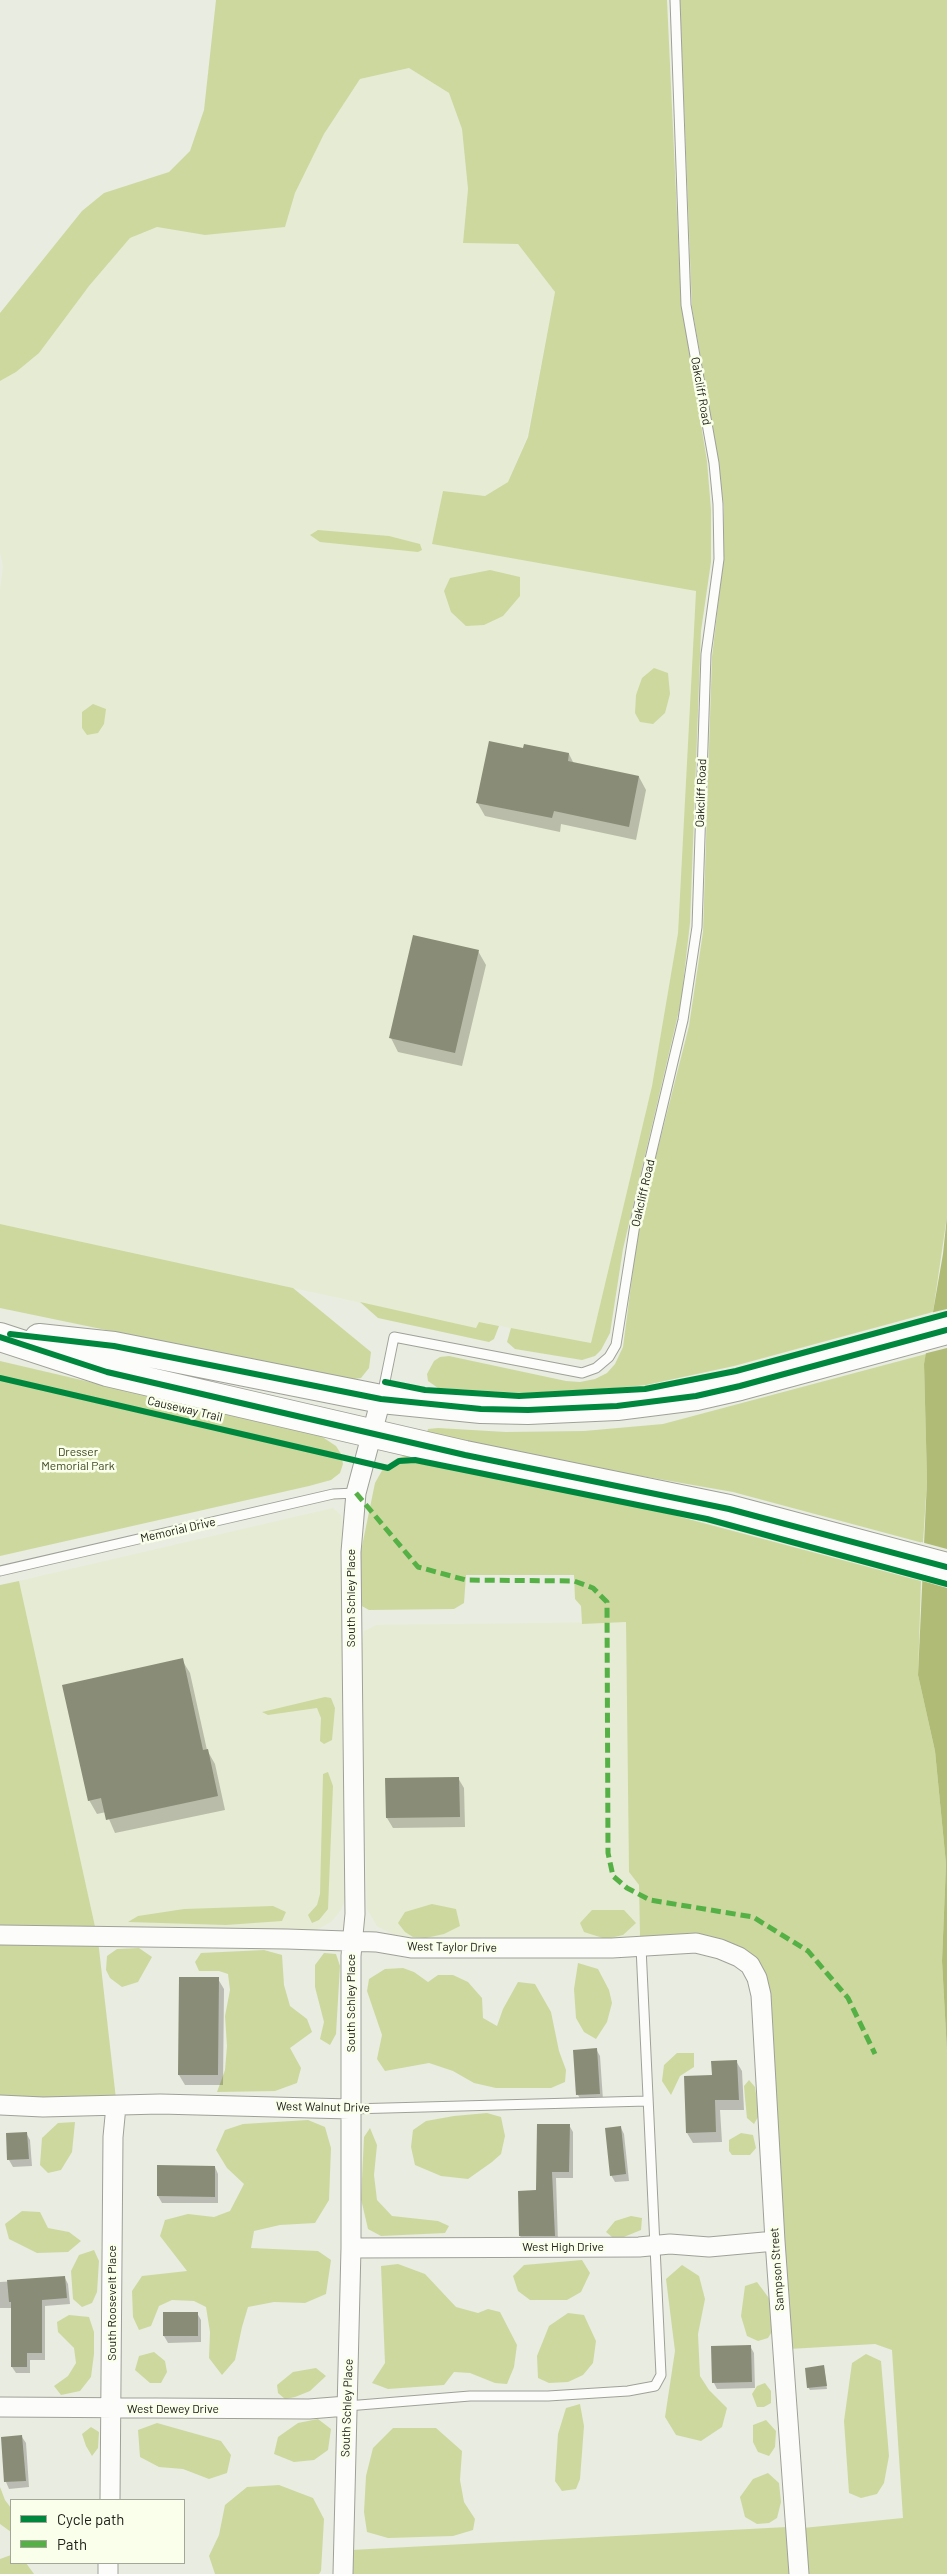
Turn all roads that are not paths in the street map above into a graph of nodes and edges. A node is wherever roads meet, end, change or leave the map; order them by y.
1 (675, 0) edge
2 (947, 1330) edge
3 (0, 1333) edge
4 (0, 1337) edge
5 (381, 1399) junction
6 (372, 1434) junction
7 (356, 1493) junction
8 (947, 1567) edge
9 (0, 1571) edge
10 (0, 1935) edge
11 (352, 1942) junction
12 (641, 1946) junction
13 (750, 1966) joint
14 (647, 2101) junction
15 (0, 2105) edge
16 (116, 2106) junction
17 (350, 2109) junction
18 (775, 2241) junction
19 (654, 2245) junction
20 (351, 2248) junction
21 (347, 2406) junction
22 (0, 2407) edge
23 (112, 2409) junction
24 (110, 2499) edge
25 (343, 2574) edge
26 (799, 2574) edge

1 - 5 lane, Oakcliff Road
2 - 5 main road
3 - 5 main road
4 - 6 main road
5 - 6 street, South Schley Place
6 - 7 street, South Schley Place
6 - 8 main road
7 - 9 lane, Memorial Drive
7 - 11 street, South Schley Place
10 - 11 street, West Taylor Drive
11 - 12 street, West Taylor Drive
11 - 17 street, South Schley Place
12 - 13 street, West Taylor Drive
12 - 14 lane
13 - 18 street, Sampson Street
14 - 17 lane, West Walnut Drive
14 - 19 lane
15 - 16 street, West Walnut Drive
16 - 17 street, West Walnut Drive
16 - 23 street, South Roosevelt Place
17 - 20 street, South Schley Place
18 - 19 street, West High Drive
18 - 26 street, Sampson Street
19 - 20 street, West High Drive
19 - 21 lane
20 - 21 street, South Schley Place
21 - 23 street, West Dewey Drive
21 - 25 street, South Schley Place
22 - 23 street, West Dewey Drive
23 - 24 street, South Roosevelt Place

